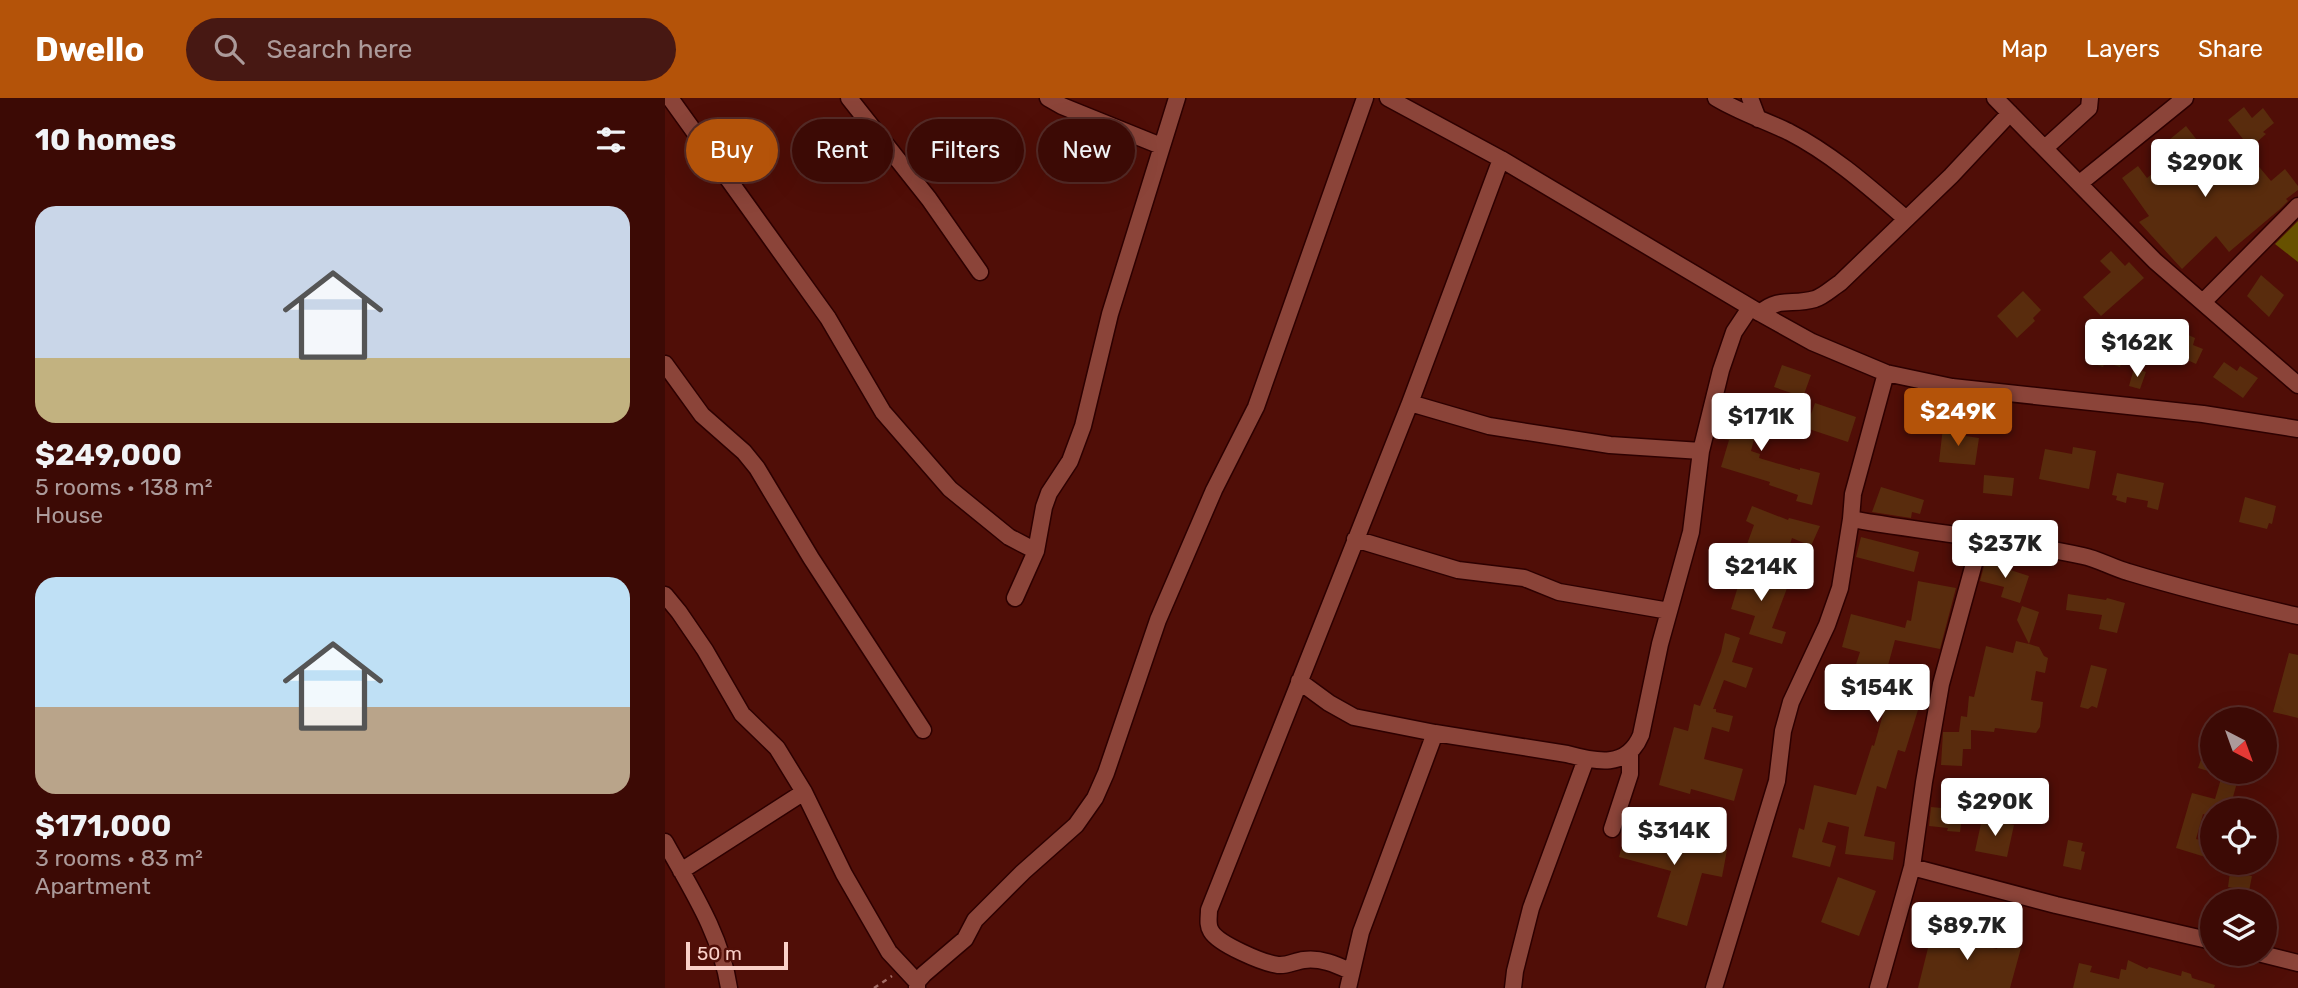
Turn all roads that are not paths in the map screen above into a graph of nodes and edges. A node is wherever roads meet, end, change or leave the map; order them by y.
1 (670, 98) edge
2 (849, 98) edge
3 (1048, 98) edge
4 (1177, 98) edge
5 (1365, 98) edge
6 (1388, 98) edge
7 (1716, 98) edge
8 (1751, 98) edge
9 (1995, 98) edge
10 (2090, 98) edge
11 (2185, 98) edge
12 (2010, 113) junction
13 (1758, 119) junction
14 (1161, 146) junction
15 (2045, 148) junction
16 (1501, 159) junction
17 (2080, 183) junction
18 (2298, 206) edge
19 (1905, 218) junction
20 (980, 272) dead end
21 (2203, 302) junction
22 (1755, 311) junction
23 (665, 365) edge
24 (1886, 373) junction
25 (2298, 385) edge
26 (1410, 402) junction
27 (2298, 429) edge
28 (1701, 451) junction
29 (1851, 519) junction
30 (1980, 538) junction
31 (1355, 539) junction
32 (1036, 551) junction
33 (665, 595) edge
34 (1014, 598) dead end
35 (1669, 611) junction
36 (2298, 616) edge
37 (1300, 681) junction
38 (923, 730) dead end
39 (1435, 733) junction
40 (1630, 752) junction
41 (1586, 759) junction
42 (804, 792) junction
43 (1612, 829) dead end
44 (665, 842) edge
45 (1912, 867) junction
46 (681, 871) junction
47 (2200, 938) edge
48 (2277, 958) edge
49 (2298, 963) edge
50 (1350, 971) junction
51 (917, 985) edge
52 (729, 988) edge
53 (1348, 988) edge
54 (1513, 988) edge
55 (1714, 988) edge
56 (1878, 988) edge

1 - 32 street
2 - 20 street
3 - 14 street
4 - 14 street
5 - 51 street
6 - 16 street
7 - 13 street
8 - 13 street
9 - 12 street
10 - 15 street
11 - 17 street
12 - 15 street
12 - 19 street
13 - 19 street
14 - 32 street
15 - 17 street
16 - 22 street
16 - 26 street
17 - 21 street
18 - 21 street
19 - 22 street
21 - 25 street
22 - 24 street
22 - 28 street
23 - 38 street
24 - 27 street
24 - 29 street
26 - 28 street
26 - 31 street
28 - 35 street
29 - 30 street
29 - 55 street
30 - 36 street
30 - 45 street
31 - 35 street
31 - 37 street
32 - 34 street
33 - 42 street
35 - 40 street
37 - 39 street
37 - 50 street
39 - 41 street
39 - 50 street
40 - 41 street
40 - 43 street
41 - 54 street
42 - 46 street
42 - 51 street
44 - 46 street
45 - 47 street
45 - 56 street
46 - 52 street
48 - 49 street
50 - 53 street

